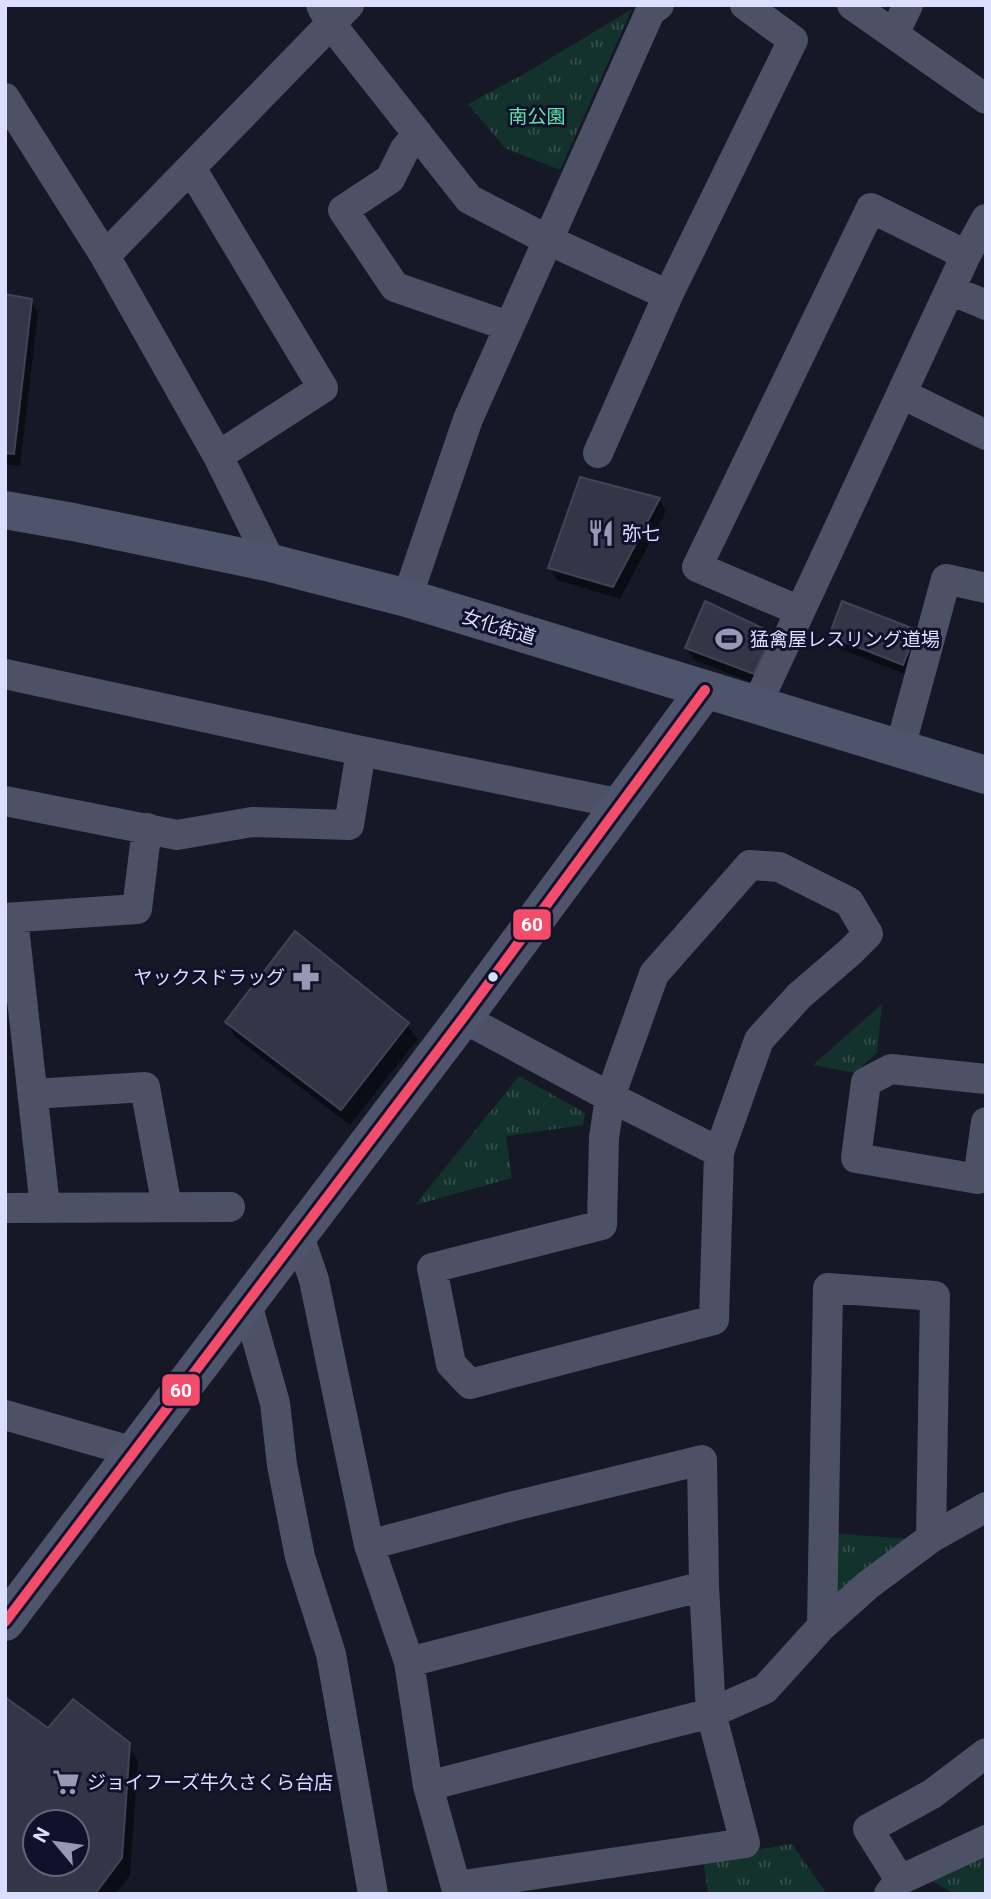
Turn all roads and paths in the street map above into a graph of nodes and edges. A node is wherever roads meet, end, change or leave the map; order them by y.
1 (659, 5) edge
2 (745, 5) edge
3 (852, 5) edge
4 (908, 5) edge
5 (333, 11) edge
6 (894, 34) junction
7 (5, 98) edge
8 (986, 99) edge
9 (418, 134) junction
10 (191, 168) junction
11 (986, 219) edge
12 (548, 240) junction
13 (966, 255) junction
14 (105, 256) junction
15 (950, 290) junction
16 (668, 295) junction
17 (986, 305) edge
18 (508, 326) junction
19 (902, 394) junction
20 (986, 435) edge
21 (598, 453) dead end
22 (218, 456) junction
23 (5, 510) edge
24 (271, 563) junction
25 (986, 588) edge
26 (407, 598) junction
27 (800, 611) junction
28 (5, 674) edge
29 (705, 690) junction
30 (756, 706) junction
31 (900, 748) junction
32 (361, 751) junction
33 (986, 775) edge
34 (5, 801) edge
35 (622, 804) junction
36 (147, 828) junction
37 (9, 918) edge
38 (463, 1018) junction
39 (986, 1079) edge
40 (33, 1094) junction
41 (610, 1097) junction
42 (986, 1122) edge
43 (719, 1152) junction
44 (46, 1207) junction
45 (167, 1207) junction
46 (230, 1207) dead end
47 (5, 1208) edge
48 (299, 1236) junction
49 (247, 1304) junction
50 (5, 1415) edge
51 (134, 1452) junction
52 (986, 1507) edge
53 (931, 1538) junction
54 (369, 1545) junction
55 (704, 1586) junction
56 (5, 1622) edge
57 (822, 1626) junction
58 (409, 1662) junction
59 (711, 1713) junction
60 (986, 1753) edge
61 (428, 1786) junction
62 (986, 1840) edge
63 (894, 1887) edge
64 (457, 1890) edge
65 (373, 1894) edge

1 - 12 street
2 - 16 street
3 - 6 street
4 - 6 street
5 - 9 street
5 - 10 street
6 - 8 street
7 - 14 street
9 - 12 street
9 - 18 street
10 - 14 street
10 - 22 street
11 - 13 street
12 - 16 street
12 - 18 street
13 - 15 street
13 - 27 street
14 - 22 street
15 - 17 street
15 - 19 street
16 - 21 street
18 - 26 street
19 - 20 street
19 - 27 street
22 - 24 street
23 - 24 street, 女化街道
24 - 26 street, 女化街道
25 - 31 street
26 - 29 street, 女化街道
27 - 30 street
28 - 32 street
29 - 30 street, 女化街道
29 - 35 street
30 - 31 street, 女化街道
31 - 33 street, 女化街道
32 - 35 street
32 - 36 street
34 - 36 street
35 - 38 street
36 - 37 street
37 - 40 street
38 - 41 street
38 - 48 street
39 - 42 street
40 - 44 street
40 - 45 street
41 - 43 street
41 - 43 street
41 - 43 street
44 - 45 street
44 - 47 street
45 - 46 street
48 - 49 street
48 - 54 street
49 - 51 street
49 - 65 street
50 - 51 street
51 - 56 street
52 - 53 street
53 - 57 street
53 - 57 street
54 - 55 street
54 - 58 street
55 - 58 street
55 - 59 street
57 - 59 street
58 - 61 street
59 - 61 street
59 - 64 street
60 - 63 street
61 - 64 street
62 - 63 street

